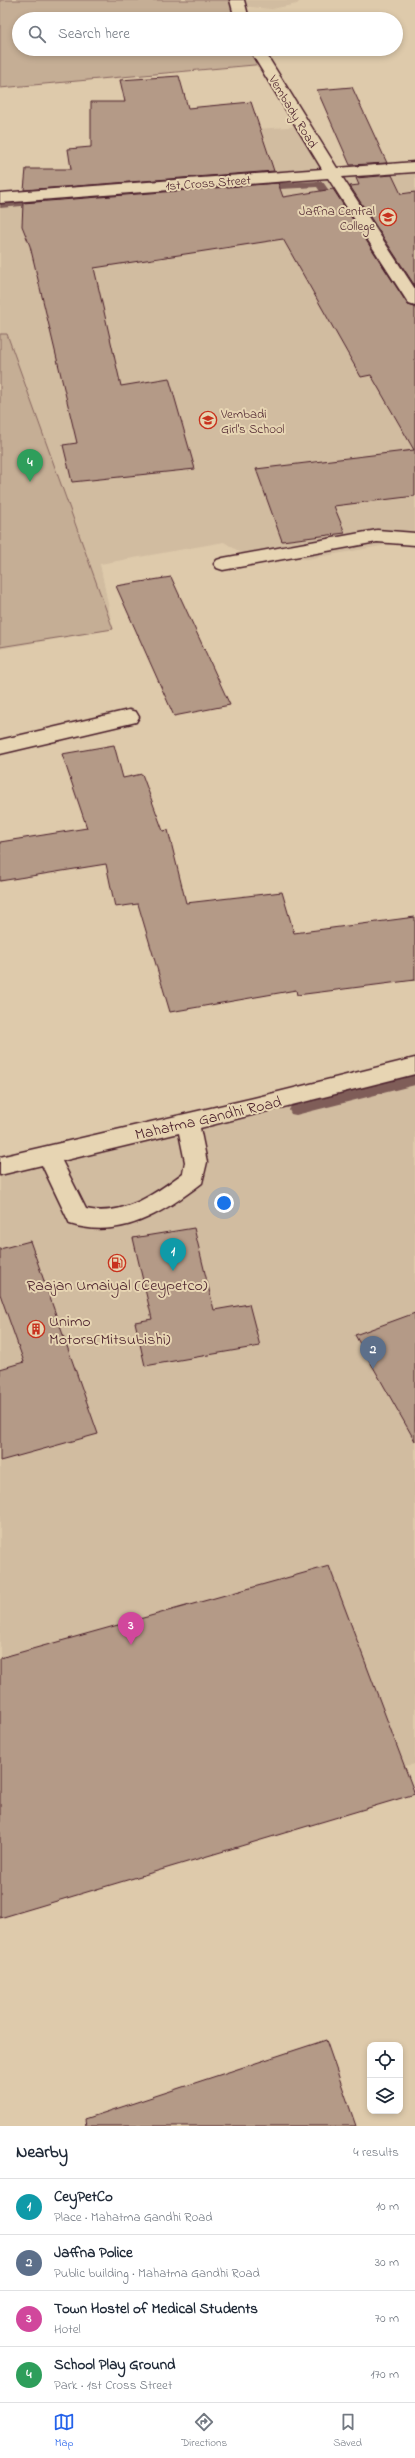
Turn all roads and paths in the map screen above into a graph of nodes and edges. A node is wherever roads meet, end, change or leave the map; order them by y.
1 (237, 0) edge
2 (240, 12) edge
3 (260, 56) edge
4 (415, 167) edge
5 (332, 173) junction
6 (0, 198) edge
7 (415, 301) edge
8 (415, 539) edge
9 (223, 564) dead end
10 (129, 717) dead end
11 (0, 747) edge
12 (415, 1066) edge
13 (188, 1123) junction
14 (48, 1155) junction
15 (0, 1166) edge

1 - 2 street
3 - 5 street, Vembady Road
4 - 5 street, 1st Cross Street
5 - 6 street, 1st Cross Street
5 - 7 street, Vembady Road
8 - 9 street
10 - 11 street
12 - 13 street, Mahatma Gandhi Road
13 - 14 street, Mahatma Gandhi Road
13 - 14 street
14 - 15 street, Mahatma Gandhi Road

